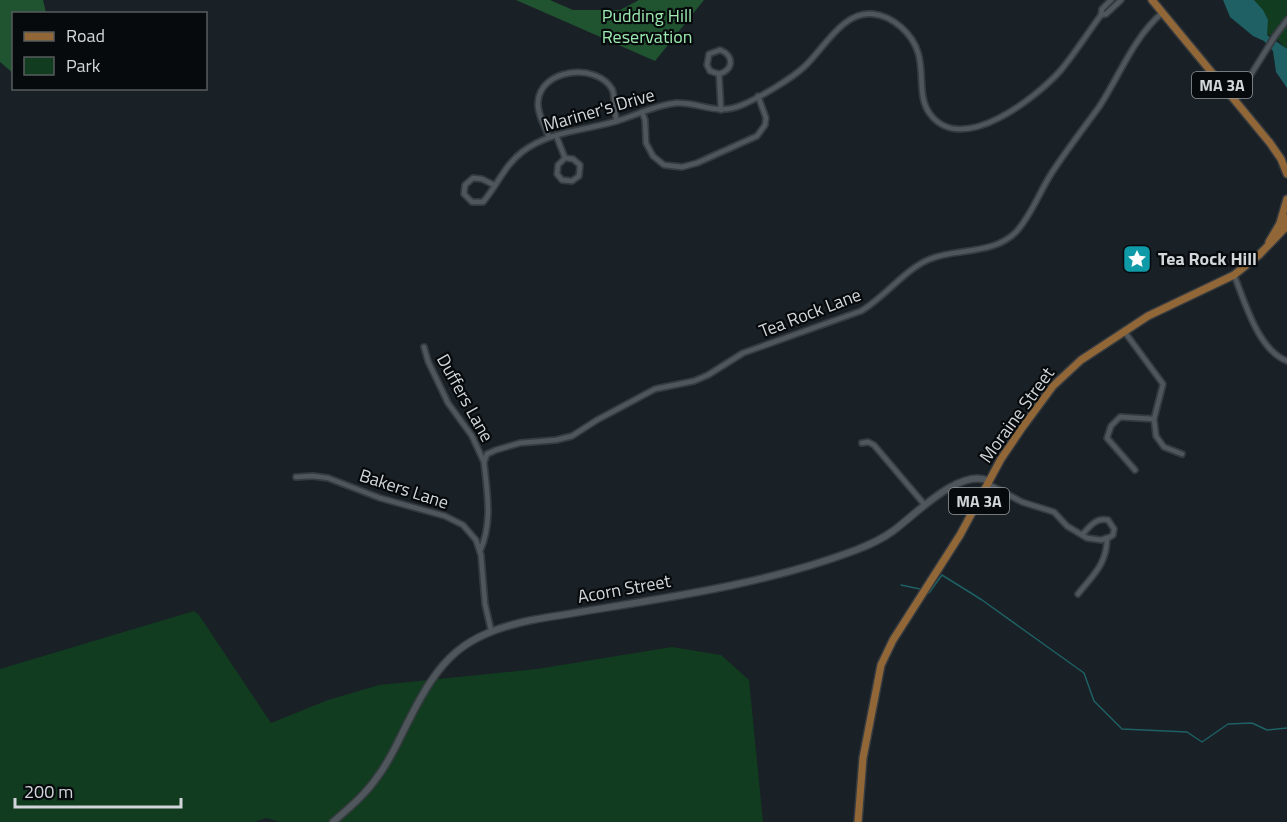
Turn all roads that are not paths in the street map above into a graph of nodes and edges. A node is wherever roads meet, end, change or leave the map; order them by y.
1 (1111, 0) edge
2 (1121, 0) edge
3 (1152, 0) edge
4 (1162, 13) junction
5 (1101, 15) junction
6 (1287, 20) edge
7 (719, 75) junction
8 (758, 96) junction
9 (1235, 100) junction
10 (721, 110) junction
11 (642, 112) junction
12 (616, 121) junction
13 (556, 135) junction
14 (549, 137) junction
15 (565, 158) junction
16 (1287, 174) edge
17 (494, 186) junction
18 (1287, 199) edge
19 (1287, 218) edge
20 (1283, 226) edge
21 (1287, 232) edge
22 (1277, 238) junction
23 (1266, 248) junction
24 (1234, 275) junction
25 (1124, 331) junction
26 (424, 347) dead end
27 (1287, 361) edge
28 (1154, 419) junction
29 (862, 443) dead end
30 (1182, 454) dead end
31 (484, 462) junction
32 (1135, 470) dead end
33 (296, 477) dead end
34 (989, 482) junction
35 (924, 504) junction
36 (1082, 535) junction
37 (1107, 538) junction
38 (480, 551) junction
39 (1078, 594) dead end
40 (490, 630) junction
41 (333, 822) edge
42 (858, 822) edge

1 - 5 street
2 - 5 street
3 - 4 main road, MA 3A
4 - 9 main road, MA 3A
4 - 31 street, Tea Rock Lane
5 - 8 street, Mariner's Drive
6 - 9 street
7 - 7 street
7 - 10 street
8 - 10 street, Mariner's Drive
8 - 11 street
9 - 16 main road, MA 3A
10 - 11 street, Mariner's Drive
11 - 12 street, Mariner's Drive
12 - 13 street, Mariner's Drive
12 - 14 street
13 - 14 street, Mariner's Drive
13 - 15 street
14 - 17 street, Mariner's Drive
15 - 15 street
17 - 17 street, Mariner's Drive
18 - 20 main road, MA 3A
19 - 20 main road, Moraine Street / MA 3A
20 - 22 main road, Moraine Street / MA 3A
20 - 23 main road, Moraine Street / MA 3A
21 - 22 main road
22 - 23 main road, Moraine Street / MA 3A
23 - 24 main road, Moraine Street / MA 3A
24 - 25 main road, Moraine Street / MA 3A
24 - 27 street
25 - 28 street
25 - 34 main road, Moraine Street / MA 3A
26 - 31 street, Duffers Lane
28 - 30 street
28 - 32 street
29 - 35 street
31 - 38 street
33 - 38 street, Bakers Lane
34 - 35 main road, Acorn Street
34 - 36 street
34 - 42 main road, Moraine Street / MA 3A
35 - 40 main road, Acorn Street
36 - 37 street
36 - 37 street
37 - 39 street
38 - 40 street, Bakers Lane
40 - 41 main road, Acorn Street

